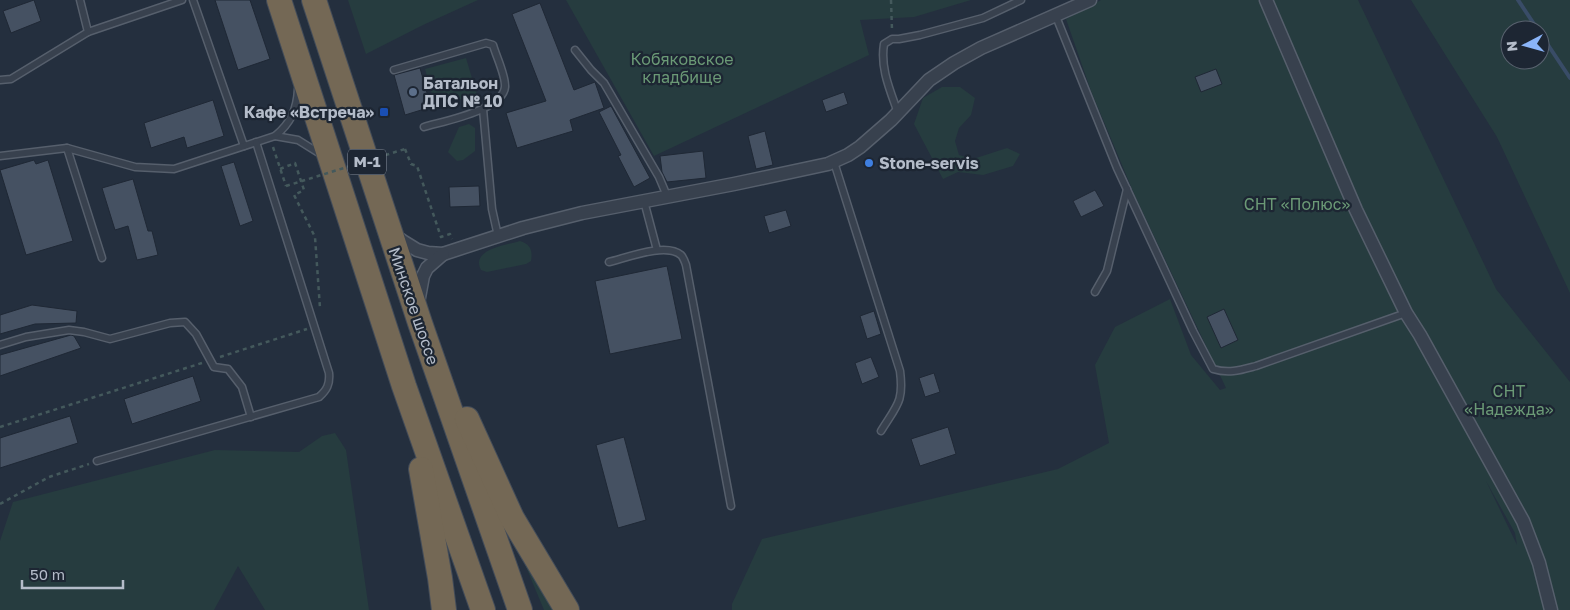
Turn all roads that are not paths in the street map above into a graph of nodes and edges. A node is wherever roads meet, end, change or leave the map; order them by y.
1 (80, 0) edge
2 (182, 0) edge
3 (193, 0) edge
4 (279, 0) edge
5 (314, 0) edge
6 (1021, 0) edge
7 (1090, 0) edge
8 (1266, 0) edge
9 (1055, 14) junction
10 (88, 32) junction
11 (293, 44) junction
12 (575, 50) dead end
13 (394, 70) dead end
14 (0, 80) edge
15 (483, 109) junction
16 (898, 112) junction
17 (424, 127) dead end
18 (273, 137) junction
19 (256, 142) junction
20 (244, 146) junction
21 (67, 148) junction
22 (0, 156) edge
23 (834, 162) junction
24 (332, 166) junction
25 (1127, 189) junction
26 (667, 196) junction
27 (644, 200) junction
28 (389, 231) junction
29 (498, 236) junction
30 (657, 250) junction
31 (443, 254) junction
32 (102, 258) dead end
33 (608, 262) dead end
34 (1095, 292) dead end
35 (1406, 313) junction
36 (418, 318) junction
37 (0, 345) edge
38 (404, 386) junction
39 (251, 417) junction
40 (881, 431) dead end
41 (97, 461) road end
42 (731, 506) dead end
43 (444, 610) edge
44 (483, 610) edge
45 (520, 610) edge
46 (567, 610) edge
47 (1551, 610) edge

1 - 10 lane
2 - 10 lane
3 - 20 lane
4 - 11 highway, Минское шоссе / М-1
5 - 28 highway, Минское шоссе / М-1
6 - 16 lane
7 - 9 street
8 - 35 street
9 - 16 street
9 - 25 lane
10 - 14 lane
11 - 18 lane
11 - 24 highway, Минское шоссе / М-1
12 - 26 lane
13 - 15 lane
15 - 17 lane
15 - 29 lane
16 - 23 street
18 - 19 lane
18 - 24 lane
19 - 20 lane
19 - 39 lane
20 - 21 lane
21 - 22 lane
21 - 32 lane
23 - 26 street
23 - 40 lane
24 - 38 highway, Минское шоссе / М-1
25 - 34 lane
25 - 35 lane
26 - 27 street
27 - 29 street
27 - 30 lane
28 - 31 street
28 - 36 highway, Минское шоссе / М-1
29 - 31 street
30 - 33 lane
30 - 42 lane
31 - 36 street
35 - 47 street
36 - 45 highway, Минское шоссе / М-1
36 - 46 highway
37 - 39 lane
38 - 43 highway
38 - 44 highway, Минское шоссе / М-1
39 - 41 lane

